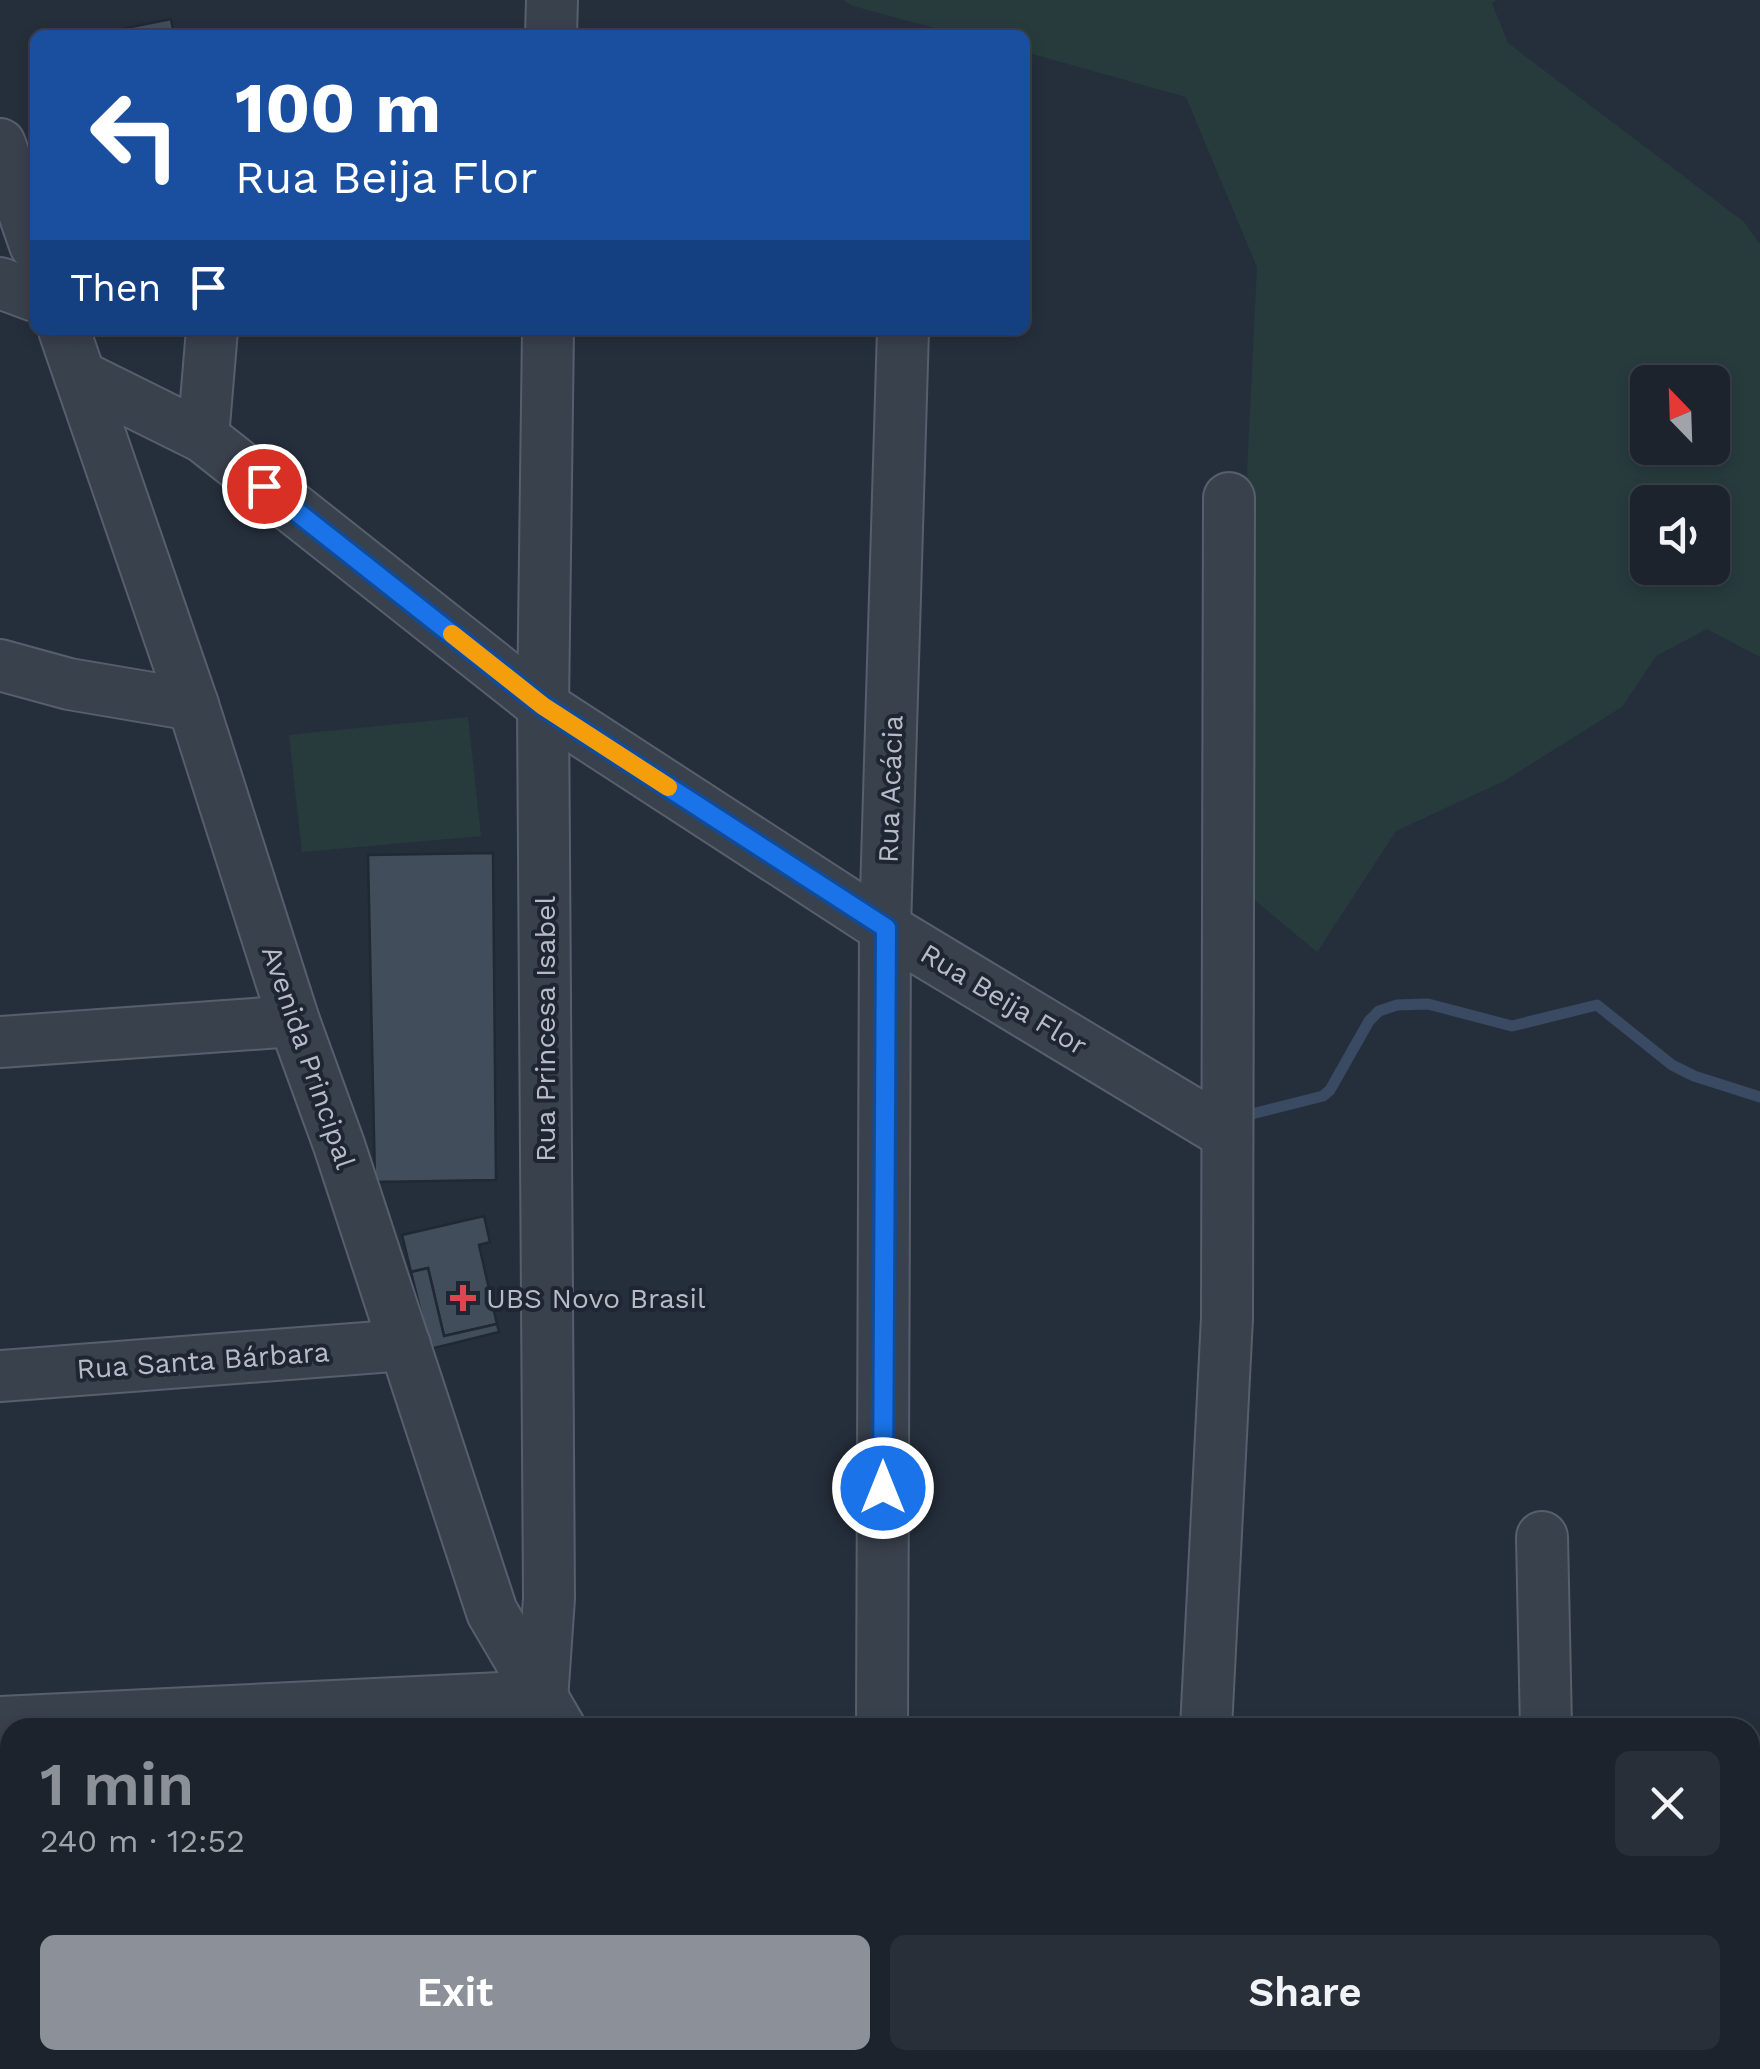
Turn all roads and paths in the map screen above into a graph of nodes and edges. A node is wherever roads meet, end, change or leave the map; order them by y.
1 (552, 0) edge
2 (552, 30) edge
3 (0, 144) edge
4 (30, 231) edge
5 (0, 283) edge
6 (30, 294) edge
7 (66, 335) edge
8 (212, 335) edge
9 (548, 335) edge
10 (903, 335) edge
11 (80, 376) junction
12 (202, 437) junction
13 (1229, 498) dead end
14 (0, 665) edge
15 (193, 704) junction
16 (543, 706) junction
17 (886, 928) junction
18 (294, 1021) junction
19 (2, 1041) edge
20 (1227, 1134) junction
21 (405, 1345) junction
22 (0, 1376) edge
23 (1542, 1537) dead end
24 (548, 1717) edge
25 (438, 1718) edge
26 (882, 1718) edge
27 (1207, 1718) edge
28 (1546, 1718) edge

1 - 2 street
3 - 4 street
5 - 6 street
7 - 11 street, Avenida Principal
8 - 12 street
9 - 16 street, Rua Princesa Isabel
10 - 17 street, Rua Acácia
11 - 12 street
11 - 15 street, Avenida Principal
12 - 16 street, Rua Beija Flor
13 - 20 street
14 - 15 street
15 - 18 street, Avenida Principal
16 - 17 street, Rua Beija Flor
16 - 24 street, Rua Princesa Isabel
17 - 20 street, Rua Beija Flor
17 - 26 street, Rua Acácia
18 - 19 street
18 - 21 street, Avenida Principal
20 - 27 street
21 - 22 street, Rua Santa Bárbara
21 - 24 street, Avenida Principal
23 - 28 street
24 - 25 street

